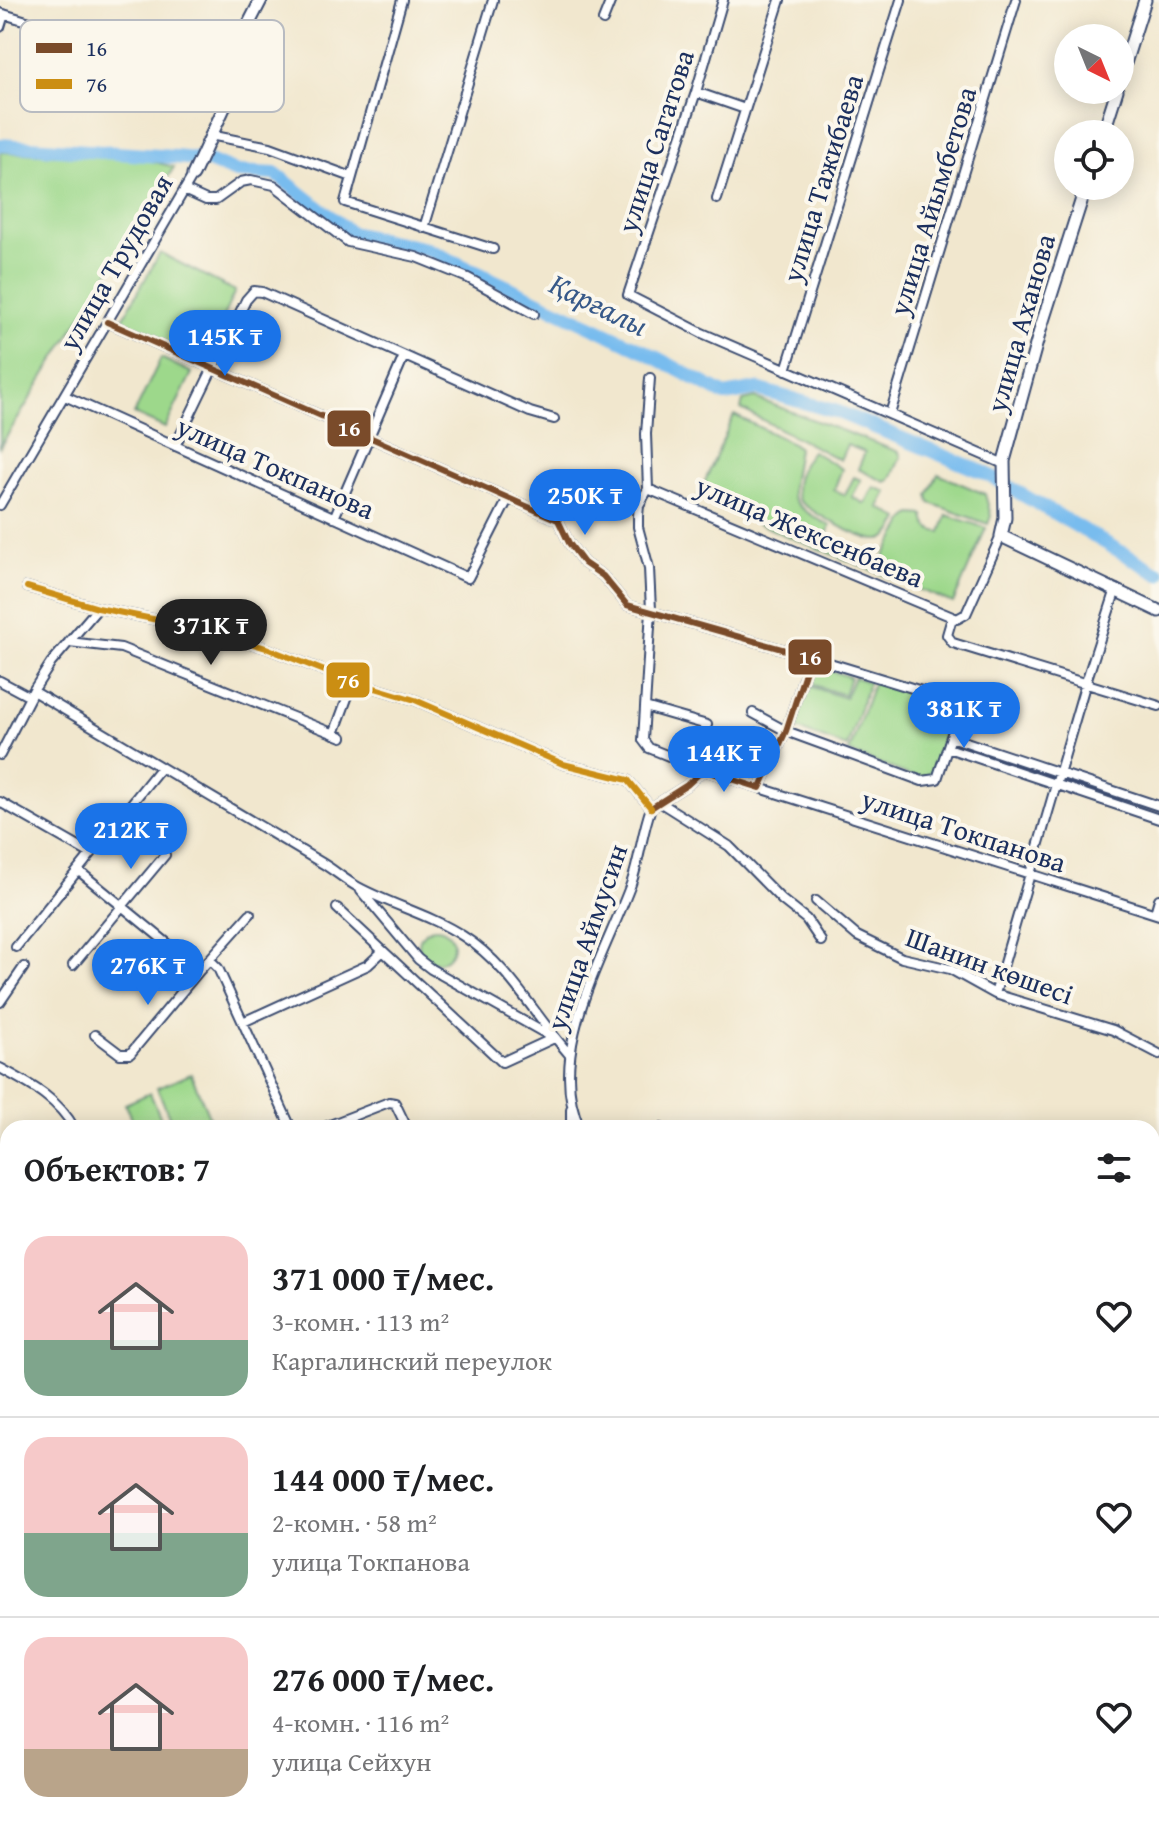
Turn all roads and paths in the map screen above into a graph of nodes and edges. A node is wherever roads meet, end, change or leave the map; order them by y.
1 (261, 0) edge
2 (402, 0) edge
3 (493, 0) edge
4 (611, 0) edge
5 (723, 0) edge
6 (780, 0) edge
7 (901, 0) edge
8 (1016, 0) edge
9 (1145, 0) edge
10 (2, 14) edge
11 (22, 20) edge
12 (251, 20) edge
13 (603, 20) dead end
14 (0, 27) edge
15 (1134, 35) edge
16 (696, 92) junction
17 (745, 109) junction
18 (221, 112) edge
19 (210, 135) junction
20 (193, 175) joint
21 (352, 177) junction
22 (184, 190) junction
23 (717, 199) dead end
24 (1082, 200) edge
25 (424, 228) junction
26 (493, 249) dead end
27 (534, 314) dead end
28 (107, 322) junction
29 (404, 356) junction
30 (211, 368) junction
31 (786, 370) junction
32 (650, 378) dead end
33 (65, 396) junction
34 (890, 414) junction
35 (554, 419) dead end
36 (367, 437) junction
37 (175, 446) junction
38 (1004, 469) junction
39 (648, 489) junction
40 (508, 499) junction
41 (0, 505) edge
42 (334, 518) junction
43 (1001, 536) junction
44 (27, 587) dead end
45 (1116, 589) junction
46 (98, 608) junction
47 (651, 610) junction
48 (1159, 611) edge
49 (952, 618) junction
50 (69, 642) junction
51 (809, 660) junction
52 (0, 681) edge
53 (353, 682) junction
54 (1086, 682) junction
55 (31, 694) junction
56 (1159, 706) edge
57 (645, 707) junction
58 (753, 713) dead end
59 (707, 725) dead end
60 (786, 731) junction
61 (951, 737) junction
62 (948, 748) junction
63 (0, 755) edge
64 (161, 767) junction
65 (703, 770) junction
66 (1060, 773) junction
67 (761, 785) junction
68 (1056, 785) junction
69 (0, 802) edge
70 (661, 803) junction
71 (1159, 806) edge
72 (651, 808) junction
73 (1159, 819) edge
74 (91, 854) junction
75 (165, 855) dead end
76 (79, 871) junction
77 (1029, 874) junction
78 (357, 886) junction
79 (1159, 899) edge
80 (816, 901) dead end
81 (123, 907) junction
82 (337, 908) dead end
83 (250, 914) dead end
84 (1157, 914) edge
85 (821, 941) dead end
86 (16, 947) dead end
87 (383, 951) junction
88 (210, 960) junction
89 (73, 965) dead end
90 (24, 967) dead end
91 (200, 970) junction
92 (995, 994) junction
93 (0, 1002) edge
94 (243, 1022) junction
95 (95, 1035) dead end
96 (554, 1038) junction
97 (569, 1054) junction
98 (1159, 1054) edge
99 (0, 1068) edge
100 (571, 1096) junction
101 (69, 1120) edge
102 (287, 1120) edge
103 (343, 1120) edge
104 (403, 1120) edge
105 (571, 1120) edge
106 (578, 1120) edge
107 (0, 1163) edge
108 (0, 1170) edge

1 - 12 street
2 - 21 street
3 - 25 street
4 - 13 street
5 - 16 street, улица Сагатова
6 - 17 street
7 - 31 street, улица Тажибаева
8 - 34 street, улица Айымбетова
9 - 15 street
10 - 11 street
10 - 14 street
16 - 17 street
16 - 31 street, улица Сагатова
17 - 23 street
18 - 19 street, улица Трудовая
19 - 20 street, улица Трудовая
19 - 21 street
20 - 22 street, улица Трудовая
21 - 25 street
22 - 27 street
22 - 28 street, улица Трудовая
24 - 38 street, улица Аханова
25 - 26 street
28 - 30 street
28 - 33 street, улица Трудовая
29 - 30 street
29 - 35 street
29 - 36 street
30 - 36 street
30 - 37 street
31 - 34 street
32 - 39 street
33 - 37 street, улица Токпанова
33 - 41 street, улица Трудовая
34 - 38 street
36 - 40 street
36 - 42 street
37 - 42 street, улица Токпанова
38 - 43 street
39 - 47 street
39 - 49 street, улица Жексенбаева
40 - 42 street, улица Токпанова
40 - 47 street
43 - 45 street
43 - 49 street
44 - 46 street
45 - 48 street
45 - 54 street
46 - 50 street
46 - 53 street
47 - 51 street
47 - 57 street
49 - 54 street
50 - 53 street
50 - 55 street
51 - 60 street
51 - 61 street
52 - 55 street
53 - 72 street
54 - 56 street
54 - 66 street
55 - 63 street
55 - 64 street
57 - 59 street
57 - 65 street, улица Токпанова
58 - 60 street
60 - 62 street
60 - 67 street
61 - 62 street
61 - 66 street
62 - 68 street
64 - 74 street
64 - 78 street
65 - 67 street, улица Токпанова
65 - 70 street
66 - 68 street
66 - 71 street
67 - 77 street, улица Токпанова
68 - 73 street
68 - 77 street
69 - 74 street
70 - 72 street
70 - 85 street
72 - 97 street, улица Аймусин
74 - 76 street
75 - 81 street
76 - 81 street
76 - 86 street
77 - 84 street, улица Токпанова
77 - 92 street
78 - 96 street
78 - 96 street
79 - 84 street
80 - 92 street, Шанин көшесі
81 - 89 street
81 - 91 street
82 - 87 street
83 - 88 street
87 - 94 street
87 - 96 street
88 - 91 street
88 - 94 street
90 - 93 street
91 - 95 street
92 - 98 street, Шанин көшесі
94 - 102 street
96 - 97 street
97 - 100 street, улица Аймусин
99 - 101 street
100 - 105 street
100 - 106 street, улица Аймусин
103 - 104 street
107 - 108 street

